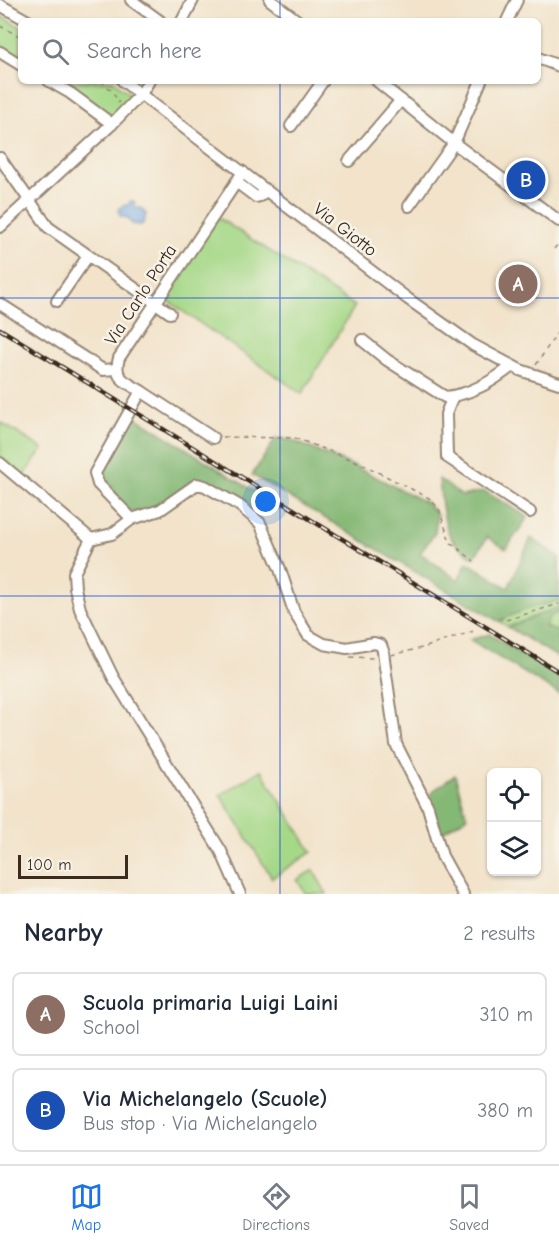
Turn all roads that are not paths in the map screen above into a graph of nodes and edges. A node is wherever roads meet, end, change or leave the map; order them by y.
1 (132, 0) edge
2 (193, 0) edge
3 (270, 0) edge
4 (516, 0) edge
5 (0, 5) edge
6 (23, 18) edge
7 (156, 18) edge
8 (184, 18) edge
9 (294, 18) edge
10 (508, 18) edge
11 (0, 52) edge
12 (541, 59) edge
13 (18, 62) edge
14 (559, 66) edge
15 (54, 84) edge
16 (127, 84) edge
17 (147, 84) edge
18 (321, 84) edge
19 (381, 84) edge
20 (480, 84) edge
21 (141, 94) junction
22 (401, 100) junction
23 (112, 124) junction
24 (291, 126) dead end
25 (454, 143) junction
26 (0, 158) edge
27 (350, 161) dead end
28 (243, 172) junction
29 (236, 182) junction
30 (266, 190) junction
31 (30, 201) junction
32 (409, 206) dead end
33 (536, 212) dead end
34 (559, 221) edge
35 (0, 227) edge
36 (559, 229) edge
37 (88, 256) junction
38 (57, 301) dead end
39 (155, 301) junction
40 (0, 304) edge
41 (170, 313) dead end
42 (362, 340) dead end
43 (512, 366) junction
44 (116, 369) junction
45 (559, 383) edge
46 (141, 391) junction
47 (453, 396) junction
48 (213, 438) road end
49 (0, 463) edge
50 (530, 512) dead end
51 (132, 519) junction
52 (91, 539) junction
53 (240, 894) edge
54 (463, 894) edge

1 - 7 street
2 - 8 street
3 - 9 street
4 - 10 street
5 - 6 street
11 - 13 street
12 - 14 street
15 - 23 street
16 - 21 street, Via Giotto
17 - 21 street
18 - 24 street
19 - 22 street
20 - 25 street
21 - 23 street
21 - 28 street, Via Giotto
22 - 25 street
22 - 27 street
23 - 31 street
25 - 32 street
25 - 34 street
26 - 31 street
28 - 29 street, Via Carlo Porta
28 - 30 street, Via Giotto
29 - 30 street
29 - 39 street, Via Carlo Porta
30 - 43 street, Via Giotto
31 - 35 street
31 - 37 street
33 - 36 street
37 - 38 street
37 - 39 street
39 - 41 street
39 - 44 street, Via Carlo Porta
40 - 44 street
42 - 47 street
43 - 45 street, Via Giotto
43 - 47 street
44 - 46 street, Via Carlo Porta
46 - 48 street, Via Carlo Porta
46 - 51 street
47 - 50 street
49 - 52 street
51 - 52 street
51 - 54 street, bridge
52 - 53 street

